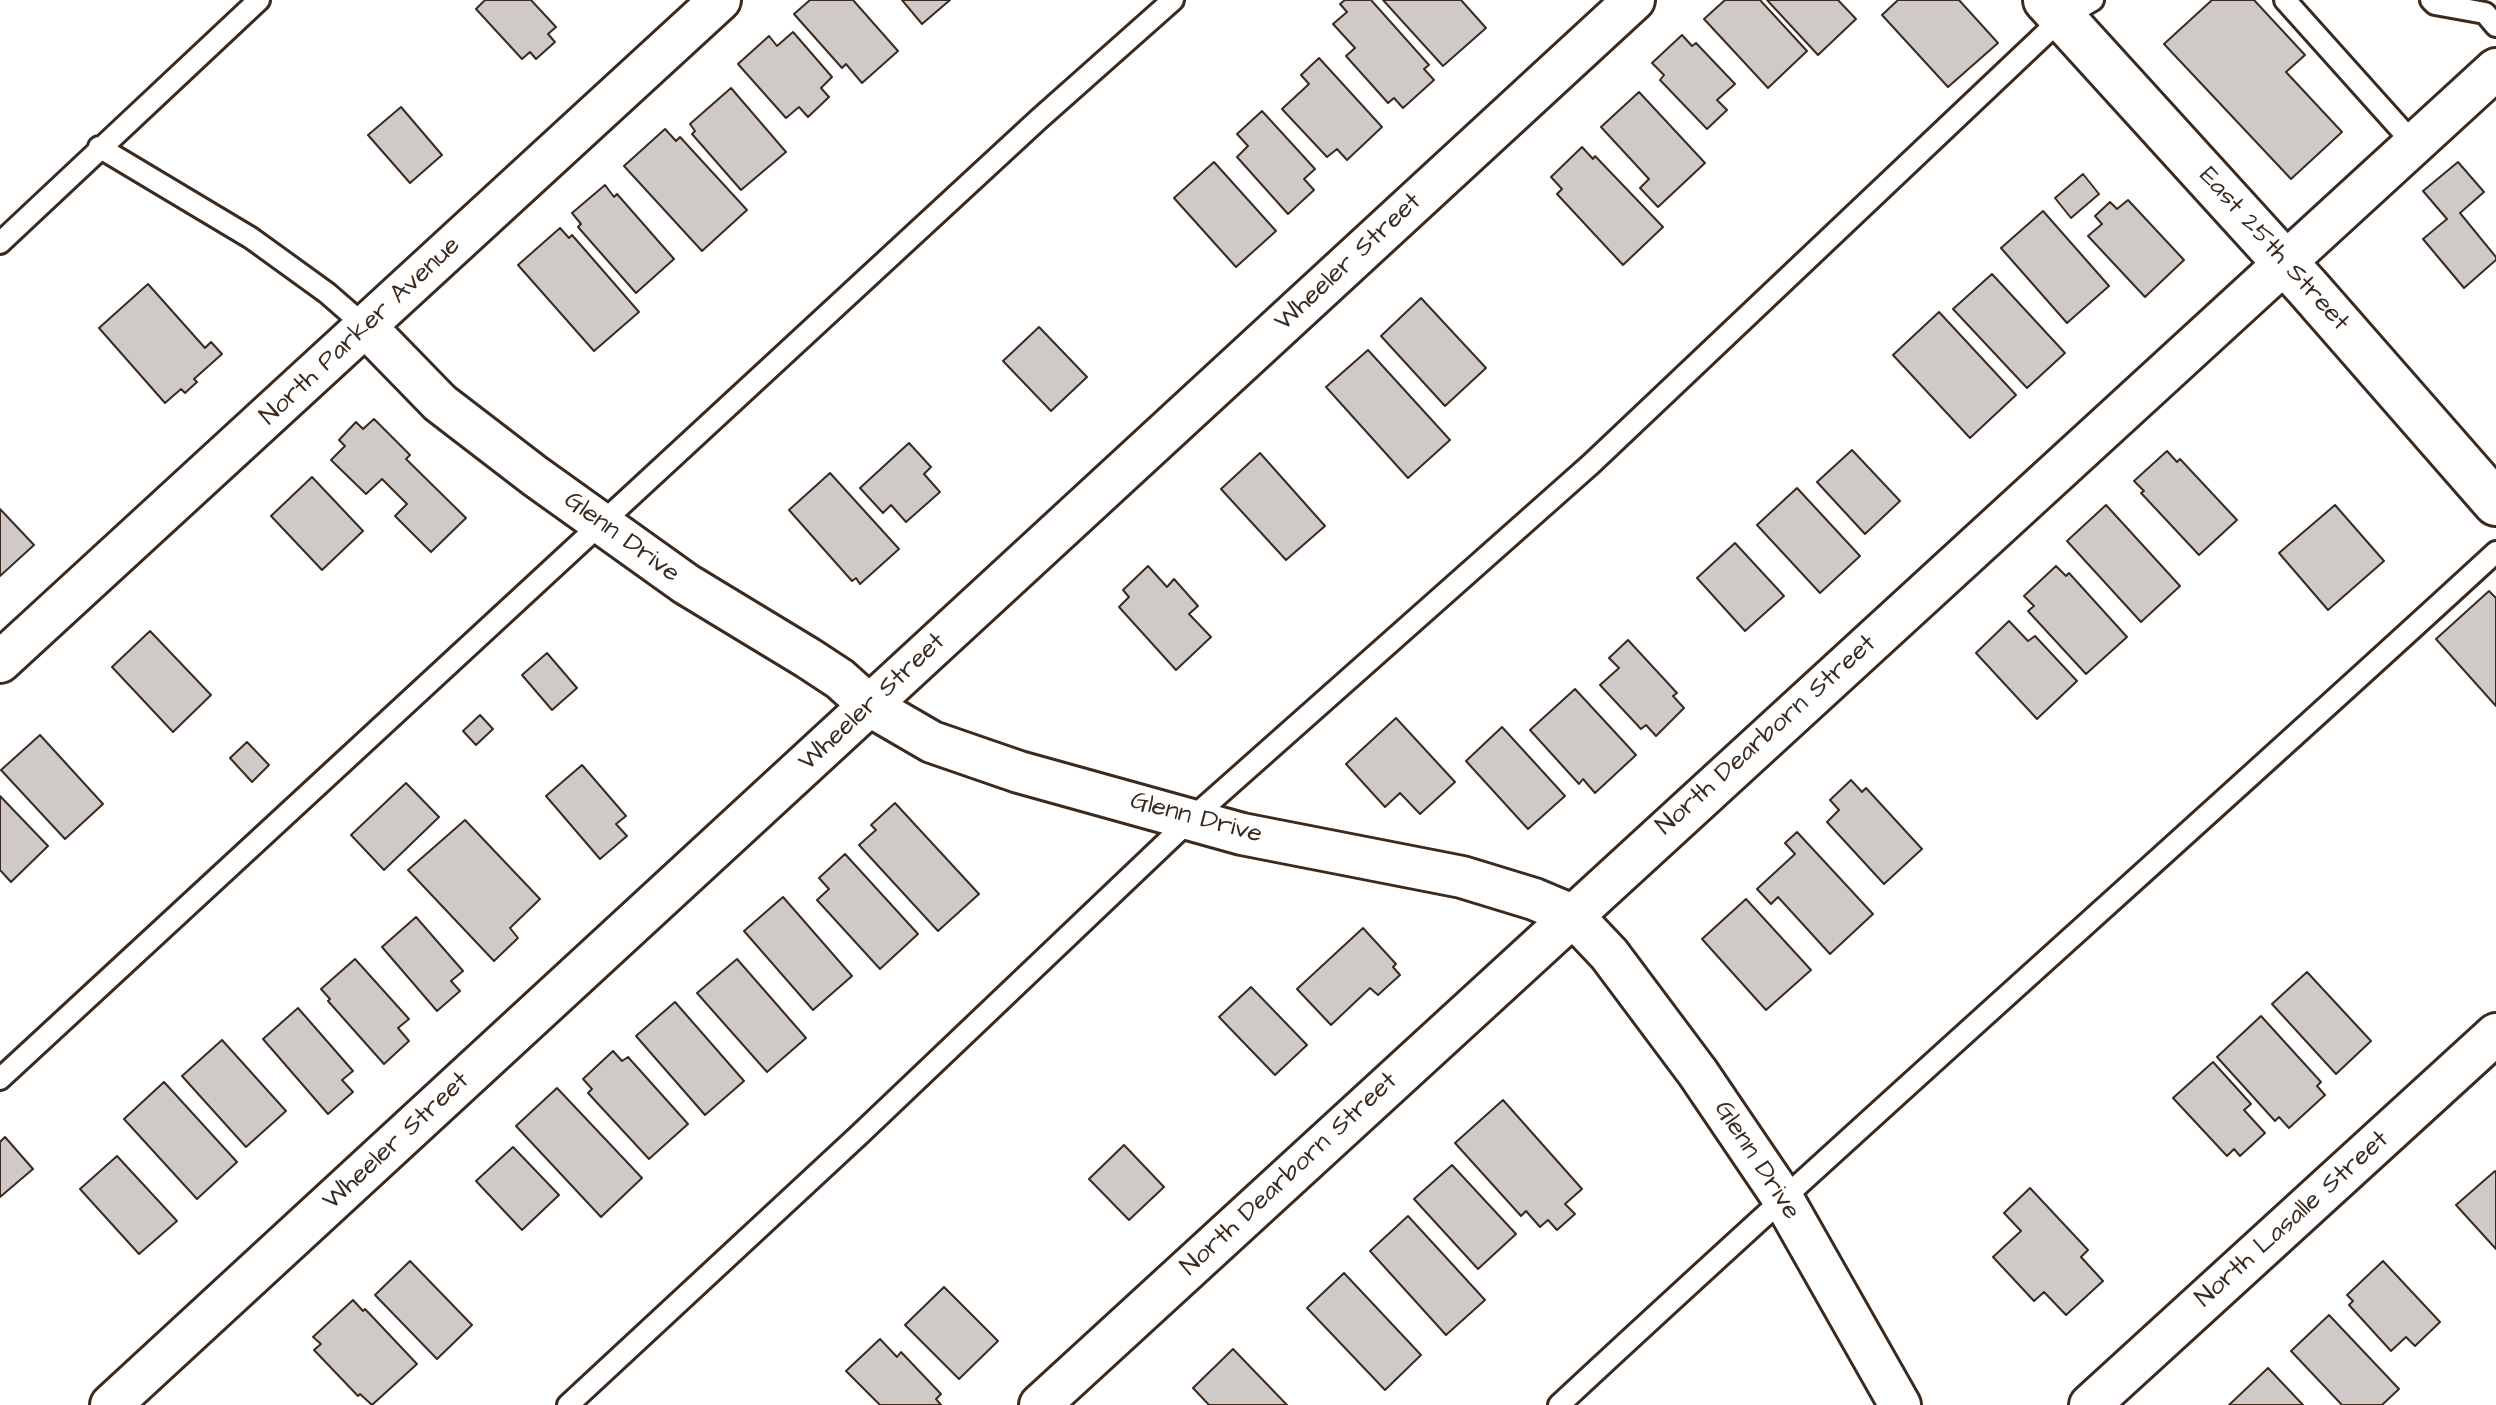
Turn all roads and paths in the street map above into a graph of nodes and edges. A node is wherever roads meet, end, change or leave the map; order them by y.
1 (259, 0) edge
2 (720, 0) edge
3 (1173, 0) edge
4 (1634, 0) edge
5 (2285, 0) edge
6 (2431, 0) edge
7 (2067, 6) edge
8 (2496, 26) edge
9 (2496, 69) edge
10 (2414, 144) junction
11 (99, 147) junction
12 (0, 243) edge
13 (2285, 262) junction
14 (366, 327) junction
15 (2496, 503) edge
16 (601, 523) junction
17 (2496, 552) edge
18 (0, 662) edge
19 (870, 706) junction
20 (1191, 819) junction
21 (1572, 915) junction
22 (2496, 1034) edge
23 (0, 1079) edge
24 (1782, 1197) junction
25 (111, 1405) edge
26 (568, 1405) edge
27 (1040, 1405) edge
28 (1559, 1405) edge
29 (1900, 1405) edge
30 (2090, 1405) edge

1 - 11 lane
2 - 14 street, North Parker Avenue
3 - 16 lane
4 - 19 street, Wheeler Street
5 - 10 lane
6 - 8 lane
7 - 13 street, East 25th Street
7 - 20 lane
9 - 10 street, North Dearborn Street
10 - 13 street, North Dearborn Street
11 - 12 lane
11 - 14 lane
13 - 15 street, East 25th Street
13 - 21 street, North Dearborn Street
14 - 16 street, Glenn Drive
14 - 18 street, North Parker Avenue
16 - 19 street, Glenn Drive
16 - 23 lane
17 - 24 lane
19 - 20 street, Glenn Drive
19 - 25 street, Wheeler Street
20 - 21 street, Glenn Drive
20 - 26 lane
21 - 24 street, Glenn Drive
21 - 27 street, North Dearborn Street
22 - 30 street, North Lasalle Street
24 - 28 lane
24 - 29 street, Glenn Drive

